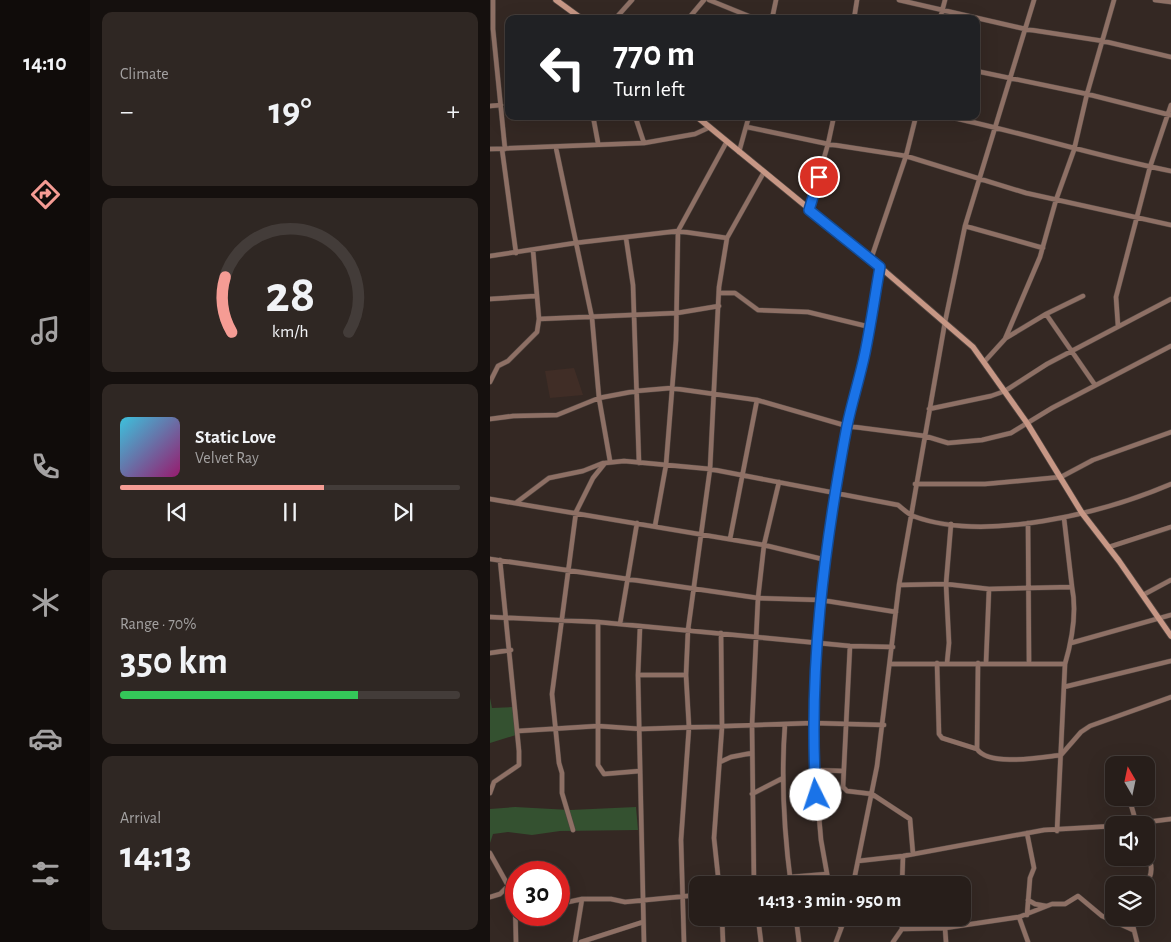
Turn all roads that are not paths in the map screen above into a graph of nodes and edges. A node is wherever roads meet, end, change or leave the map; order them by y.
1 (493, 0) edge
2 (556, 0) edge
3 (704, 0) edge
4 (709, 0) edge
5 (776, 0) edge
6 (857, 0) edge
7 (899, 0) edge
8 (945, 0) edge
9 (1034, 0) edge
10 (1114, 0) edge
11 (1156, 0) edge
12 (628, 1) edge
13 (1171, 2) edge
14 (942, 10) junction
15 (743, 14) edge
16 (576, 15) edge
17 (618, 15) edge
18 (691, 15) edge
19 (773, 15) edge
20 (855, 15) edge
21 (941, 15) edge
22 (964, 15) edge
23 (980, 19) edge
24 (1025, 29) junction
25 (1102, 41) junction
26 (1171, 57) edge
27 (496, 65) junction
28 (490, 66) edge
29 (980, 72) edge
30 (1009, 78) junction
31 (1087, 94) junction
32 (501, 105) junction
33 (1171, 105) edge
34 (490, 106) edge
35 (1170, 115) edge
36 (594, 120) edge
37 (635, 120) edge
38 (700, 120) edge
39 (748, 120) edge
40 (833, 120) edge
41 (915, 120) edge
42 (963, 120) edge
43 (747, 126) junction
44 (994, 127) junction
45 (708, 128) junction
46 (644, 143) junction
47 (726, 143) junction
48 (598, 144) junction
49 (828, 144) junction
50 (556, 148) junction
51 (490, 149) edge
52 (503, 149) junction
53 (1074, 150) junction
54 (739, 152) junction
55 (906, 156) junction
56 (1150, 167) junction
57 (1171, 171) edge
58 (764, 172) junction
59 (979, 178) junction
60 (1056, 200) junction
61 (809, 210) junction
62 (1138, 217) junction
63 (1171, 225) edge
64 (965, 226) junction
65 (678, 231) junction
66 (626, 238) junction
67 (727, 238) junction
68 (575, 243) junction
69 (1043, 248) junction
70 (533, 250) junction
71 (516, 253) junction
72 (490, 256) edge
73 (871, 259) junction
74 (880, 267) junction
75 (719, 293) junction
76 (535, 296) junction
77 (1083, 296) dead end
78 (1171, 298) edge
79 (490, 299) edge
80 (719, 306) junction
81 (677, 313) junction
82 (1046, 314) junction
83 (633, 315) junction
84 (592, 318) junction
85 (539, 319) junction
86 (945, 322) junction
87 (1118, 326) junction
88 (870, 327) junction
89 (1005, 339) junction
90 (1171, 346) edge
91 (1071, 351) junction
92 (985, 361) junction
93 (490, 382) edge
94 (1095, 385) junction
95 (671, 388) junction
96 (636, 391) junction
97 (1005, 391) junction
98 (714, 394) junction
99 (599, 398) junction
100 (757, 400) junction
101 (929, 408) junction
102 (490, 420) edge
103 (1027, 423) junction
104 (847, 426) junction
105 (1171, 432) edge
106 (925, 436) junction
107 (607, 462) junction
108 (639, 463) junction
109 (666, 465) junction
110 (710, 469) junction
111 (743, 475) junction
112 (1061, 477) junction
113 (779, 482) junction
114 (915, 484) junction
115 (1171, 484) edge
116 (837, 493) junction
117 (490, 499) edge
118 (517, 502) junction
119 (576, 512) junction
120 (1082, 513) junction
121 (912, 516) junction
122 (1064, 518) junction
123 (637, 523) junction
124 (1028, 523) junction
125 (951, 524) junction
126 (655, 526) junction
127 (1171, 527) edge
128 (702, 534) junction
129 (730, 539) junction
130 (764, 545) junction
131 (1109, 547) junction
132 (490, 559) edge
133 (500, 560) junction
134 (826, 560) junction
135 (568, 569) junction
136 (628, 580) junction
137 (1171, 580) edge
138 (946, 584) junction
139 (899, 586) junction
140 (1072, 587) junction
141 (693, 588) junction
142 (1028, 588) junction
143 (989, 589) junction
144 (1143, 595) junction
145 (758, 598) junction
146 (821, 600) junction
147 (896, 612) junction
148 (1171, 615) edge
149 (505, 616) junction
150 (490, 617) edge
151 (560, 620) junction
152 (1160, 620) junction
153 (598, 622) junction
154 (620, 624) junction
155 (640, 627) junction
156 (688, 630) junction
157 (721, 633) junction
158 (756, 636) junction
159 (1171, 636) edge
160 (816, 642) junction
161 (1071, 643) junction
162 (850, 646) junction
163 (893, 647) junction
164 (511, 650) junction
165 (490, 654) edge
166 (1171, 661) edge
167 (1029, 662) junction
168 (937, 663) junction
169 (947, 663) junction
170 (978, 663) junction
171 (986, 663) junction
172 (891, 664) junction
173 (1065, 664) junction
174 (638, 674) junction
175 (686, 675) junction
176 (1064, 687) junction
177 (1171, 697) edge
178 (813, 723) junction
179 (785, 724) junction
180 (846, 724) junction
181 (752, 725) junction
182 (884, 725) junction
183 (598, 726) junction
184 (689, 727) junction
185 (722, 727) junction
186 (555, 729) junction
187 (641, 729) junction
188 (518, 731) junction
189 (977, 750) junction
190 (752, 753) junction
191 (1060, 755) junction
192 (720, 762) junction
193 (814, 770) junction
194 (640, 771) junction
195 (843, 771) junction
196 (783, 778) junction
197 (490, 793) edge
198 (752, 794) junction
199 (872, 794) junction
200 (1171, 819) edge
201 (1155, 821) edge
202 (1105, 827) edge
203 (573, 830) dead end
204 (1057, 831) junction
205 (1027, 833) junction
206 (490, 853) edge
207 (913, 854) junction
208 (904, 856) junction
209 (858, 861) junction
210 (827, 874) joint
211 (719, 876) edge
212 (754, 876) edge
213 (790, 876) edge
214 (802, 876) edge
215 (855, 876) edge
216 (903, 876) edge
217 (505, 878) edge
218 (505, 889) edge
219 (689, 896) edge
220 (490, 897) edge
221 (683, 897) junction
222 (582, 899) junction
223 (1028, 900) junction
224 (643, 901) junction
225 (570, 902) edge
226 (1048, 906) junction
227 (1027, 915) junction
228 (1019, 918) junction
229 (643, 922) junction
230 (516, 926) edge
231 (722, 926) edge
232 (759, 926) edge
233 (797, 926) edge
234 (840, 926) edge
235 (842, 926) edge
236 (1132, 926) edge
237 (945, 928) junction
238 (841, 929) junction
239 (902, 929) joint
240 (1133, 930) junction
241 (516, 942) edge
242 (575, 942) edge
243 (581, 942) edge
244 (644, 942) edge
245 (684, 942) edge
246 (723, 942) edge
247 (761, 942) edge
248 (799, 942) edge
249 (836, 942) edge
250 (893, 942) edge
251 (946, 942) edge
252 (1028, 942) edge
253 (1137, 942) edge

1 - 27 street
2 - 16 street
3 - 18 street
4 - 15 street
5 - 19 street
6 - 20 street
7 - 14 street
8 - 14 street
9 - 24 street
10 - 25 street
11 - 13 street
12 - 17 street
14 - 21 street
14 - 22 street
23 - 24 street
24 - 25 street
24 - 30 street
25 - 26 street
25 - 31 street
27 - 28 street
27 - 32 street
29 - 30 street
30 - 31 street
30 - 44 street
31 - 35 street
31 - 53 street
32 - 34 street
32 - 52 street
33 - 35 street
35 - 56 street
36 - 48 street
37 - 46 street
38 - 45 street
39 - 43 street
40 - 49 street
41 - 55 street
42 - 44 street
43 - 49 street
43 - 54 street
44 - 53 street
44 - 59 street
45 - 46 street
45 - 47 street
46 - 48 street
47 - 54 street
47 - 65 street
48 - 50 street
49 - 55 street
49 - 61 street
50 - 52 street
50 - 68 street
51 - 52 street
52 - 71 street
53 - 56 street
53 - 60 street
54 - 58 street
55 - 59 street
55 - 73 street
56 - 57 street
56 - 62 street
58 - 61 street
58 - 67 street
59 - 60 street
59 - 64 street
60 - 62 street
60 - 69 street
61 - 73 street
62 - 63 street
62 - 87 street
64 - 69 street
64 - 86 street
65 - 66 street
65 - 67 street
65 - 81 street
66 - 68 street
66 - 83 street
67 - 75 street
68 - 70 street
68 - 84 street
69 - 89 street
70 - 71 street
70 - 76 street
71 - 72 street
73 - 74 street
74 - 86 street
74 - 88 street
75 - 80 street
75 - 88 street
76 - 79 street
76 - 85 street
77 - 82 street
78 - 87 street
80 - 81 street
80 - 98 street
81 - 83 street
81 - 95 street
82 - 89 street
82 - 91 street
83 - 84 street
83 - 96 street
84 - 85 street
84 - 99 street
85 - 93 street
86 - 92 street
86 - 101 street
87 - 91 street
88 - 104 street
89 - 92 street
90 - 94 street
91 - 94 street
91 - 97 street
92 - 97 street
94 - 103 street
95 - 96 street
95 - 98 street
95 - 109 street
96 - 99 street
96 - 108 street
97 - 101 street
97 - 103 street
98 - 100 street
98 - 110 street
99 - 102 street
99 - 107 street
100 - 104 street
100 - 111 street
101 - 106 street
103 - 106 street
103 - 112 street
104 - 106 street
104 - 116 street
105 - 112 street
106 - 114 street
107 - 108 street
107 - 118 street
107 - 119 street
108 - 109 street
109 - 110 street
109 - 126 street
110 - 111 street
110 - 128 street
111 - 113 street
111 - 129 street
112 - 114 street
112 - 120 street
113 - 116 street
113 - 130 street
114 - 121 street
115 - 120 street
116 - 121 street
116 - 134 street
117 - 118 street
118 - 119 street
119 - 123 street
119 - 135 street
120 - 122 street
120 - 131 street
121 - 125 street
121 - 139 street
122 - 124 street
122 - 140 street
123 - 126 street
123 - 136 street
124 - 125 street
124 - 142 street
125 - 138 street
126 - 128 street
127 - 131 street
128 - 129 street
128 - 141 street
129 - 130 street
130 - 134 street
130 - 145 street
131 - 144 street
132 - 133 street
133 - 135 street
133 - 149 street
134 - 146 street
135 - 136 street
135 - 151 street
136 - 141 street
136 - 154 street
137 - 144 street
138 - 139 street
138 - 143 street
138 - 169 street
139 - 147 street
140 - 142 street
140 - 161 street
141 - 145 street
141 - 156 street
142 - 143 street
142 - 167 street
143 - 171 street
144 - 152 street
145 - 146 street
145 - 158 street
146 - 147 street
146 - 160 street
147 - 163 street
148 - 152 street
149 - 150 street
149 - 151 street
149 - 164 street
151 - 153 street
151 - 186 street
152 - 159 street
152 - 161 street
153 - 154 street
153 - 183 street
154 - 155 street
155 - 156 street
155 - 174 street
156 - 157 street
156 - 175 street
157 - 158 street
157 - 185 street
158 - 160 street
158 - 181 street
160 - 162 street
160 - 178 street
161 - 173 street
162 - 163 street
162 - 180 street
163 - 172 street
164 - 165 street
164 - 188 street
166 - 176 street
167 - 171 street
167 - 173 street
168 - 169 street
168 - 172 street
168 - 189 street
169 - 170 street
170 - 171 street
170 - 189 street
172 - 182 street
173 - 176 street
174 - 175 street
174 - 187 street
175 - 184 street
176 - 191 street
177 - 191 street
178 - 179 street
178 - 180 street
178 - 193 street
179 - 181 street
179 - 196 street
180 - 182 street
180 - 195 street
181 - 185 street
181 - 190 street
182 - 199 street
183 - 186 street
183 - 187 street
183 - 194 street
184 - 185 street
184 - 187 street
184 - 221 street
185 - 192 street
186 - 188 street
186 - 203 street
187 - 194 street
188 - 197 street
189 - 191 street
190 - 192 street
190 - 198 street
191 - 204 street
192 - 211 street
193 - 195 street
193 - 210 street
194 - 224 street
195 - 199 street
196 - 198 street
196 - 213 street
198 - 212 street
199 - 207 street
199 - 209 street
200 - 201 street
202 - 204 street
204 - 205 street
205 - 207 street
205 - 223 street
206 - 217 street
207 - 208 street
208 - 209 street
208 - 216 street
209 - 215 street
210 - 214 street
218 - 220 street
219 - 221 street
221 - 224 street
221 - 245 street
222 - 224 street
222 - 225 street
222 - 242 street
223 - 226 street
223 - 227 street
224 - 229 street
226 - 227 street
226 - 240 street
227 - 228 street
228 - 237 street
228 - 252 street
229 - 243 street
229 - 244 street
230 - 241 street
231 - 246 street
232 - 247 street
233 - 248 street
234 - 238 street
235 - 238 street
236 - 240 street
237 - 239 street
237 - 251 street
238 - 249 street
239 - 250 street
240 - 253 street

